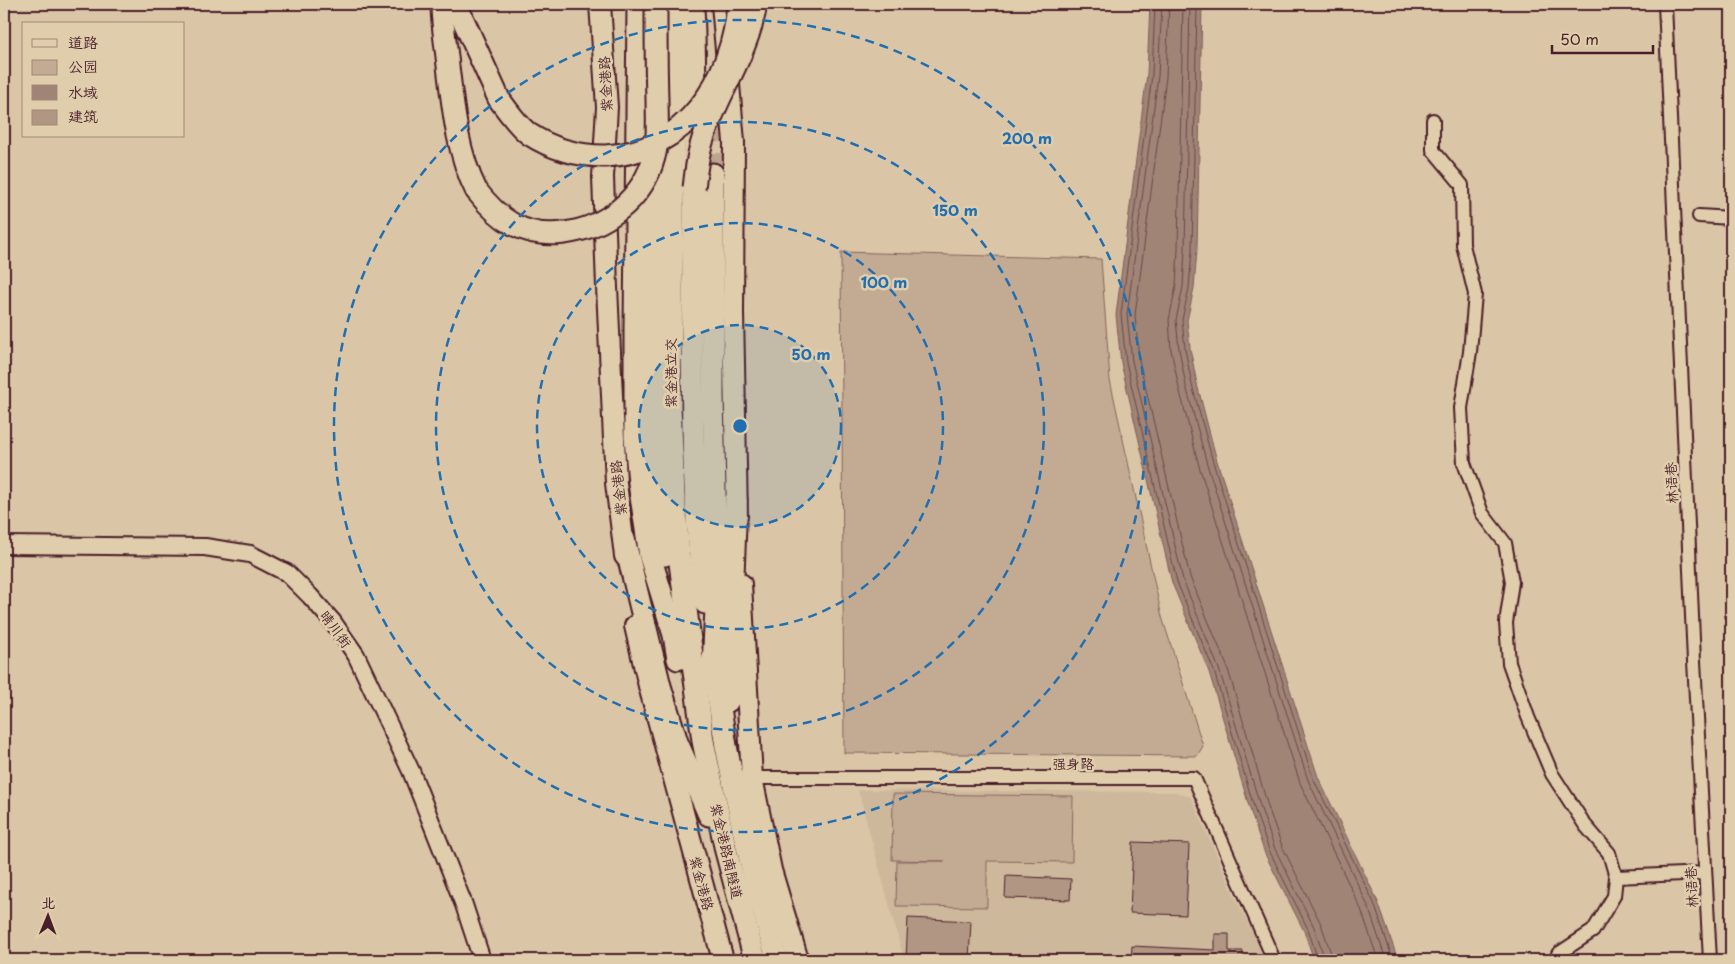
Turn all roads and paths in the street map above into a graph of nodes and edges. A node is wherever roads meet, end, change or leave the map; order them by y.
1 (442, 4) edge
2 (456, 4) edge
3 (600, 4) edge
4 (638, 4) edge
5 (656, 4) edge
6 (672, 4) edge
7 (692, 4) edge
8 (722, 4) edge
9 (738, 4) edge
10 (756, 4) edge
11 (1665, 4) edge
12 (1433, 120) dead end
13 (654, 156) junction
14 (713, 174) tunnel mouth
15 (694, 188) junction
16 (1699, 216) dead end
17 (1731, 218) edge
18 (648, 483) junction
19 (736, 500) junction
20 (624, 539) junction
21 (4, 545) edge
22 (713, 665) junction
23 (704, 740) junction
24 (726, 746) junction
25 (752, 778) junction
26 (726, 851) junction
27 (1706, 873) junction
28 (1616, 877) junction
29 (482, 960) edge
30 (723, 960) edge
31 (756, 960) edge
32 (777, 960) edge
33 (798, 960) edge
34 (1274, 960) edge
35 (1556, 960) edge
36 (1710, 960) edge

1 - 13 highway, bridge
2 - 9 highway, bridge
3 - 20 main road, 紫金港路
4 - 18 highway, bridge
5 - 13 highway, bridge
6 - 23 highway, 紫金港立交
7 - 15 highway, 紫金港立交, bridge
8 - 19 main road
10 - 15 highway, bridge
11 - 27 street, 林语巷
12 - 28 street
13 - 18 highway, bridge
14 - 22 highway
15 - 22 highway, 紫金港立交
16 - 17 street
18 - 23 highway
19 - 24 highway
19 - 25 main road
20 - 26 highway
20 - 30 main road, 紫金港路
21 - 29 street, 晴川街
22 - 24 highway
23 - 26 highway, 紫金港路南隧道
24 - 32 highway, 紫金港路南隧道
25 - 33 main road
25 - 34 street, 强身路
26 - 31 highway, 紫金港路南隧道
27 - 28 street
27 - 36 street, 林语巷
28 - 35 street

